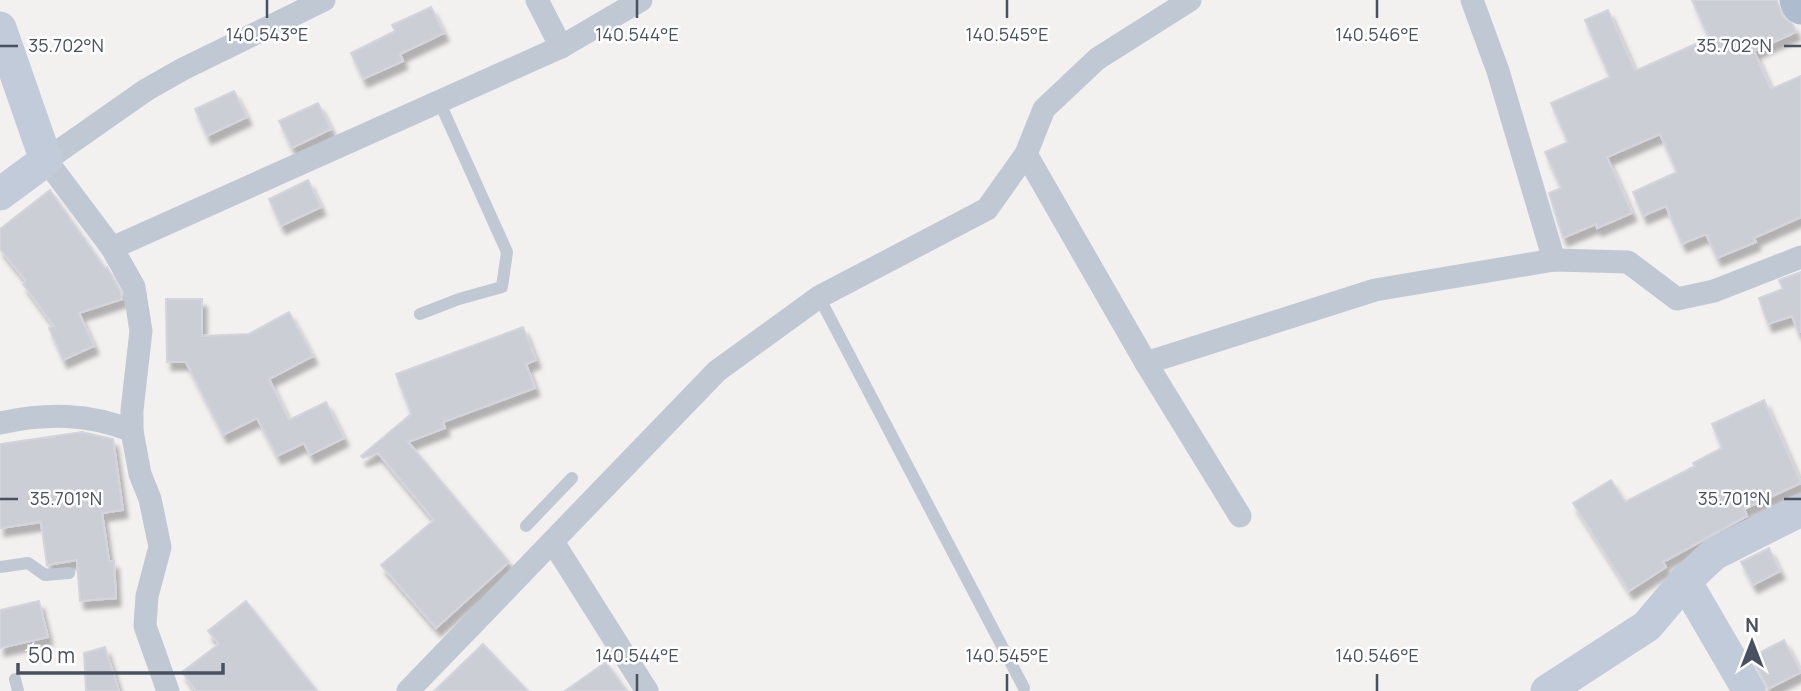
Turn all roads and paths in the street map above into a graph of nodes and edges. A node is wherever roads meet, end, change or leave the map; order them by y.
1 (324, 0) edge
2 (537, 0) edge
3 (641, 0) edge
4 (1190, 0) edge
5 (1472, 0) edge
6 (1798, 0) edge
7 (1801, 6) edge
8 (0, 28) edge
9 (561, 47) junction
10 (439, 101) junction
11 (1026, 155) junction
12 (46, 160) junction
13 (0, 194) edge
14 (112, 248) junction
15 (1801, 257) edge
16 (1554, 260) junction
17 (819, 297) junction
18 (420, 314) dead end
19 (1146, 363) junction
20 (0, 423) edge
21 (132, 431) junction
22 (572, 478) dead end
23 (1801, 510) edge
24 (1240, 516) dead end
25 (526, 526) dead end
26 (553, 542) junction
27 (0, 567) edge
28 (69, 573) dead end
29 (1685, 581) junction
30 (1024, 688) dead end
31 (168, 691) edge
32 (408, 691) edge
33 (647, 691) edge
34 (1547, 691) edge
35 (1749, 691) edge

1 - 12 street
2 - 9 street
3 - 9 street
4 - 11 street
5 - 16 street
6 - 7 main road
8 - 12 street
9 - 10 street
10 - 14 street
10 - 18 lane
11 - 17 street
11 - 19 street
12 - 13 street
12 - 14 street
14 - 21 street
15 - 16 street
16 - 19 street
17 - 26 street
17 - 30 lane
19 - 24 street
20 - 21 street
21 - 31 street
22 - 25 lane
23 - 29 street
26 - 32 street
26 - 33 street
27 - 28 lane
29 - 34 street
29 - 35 street

